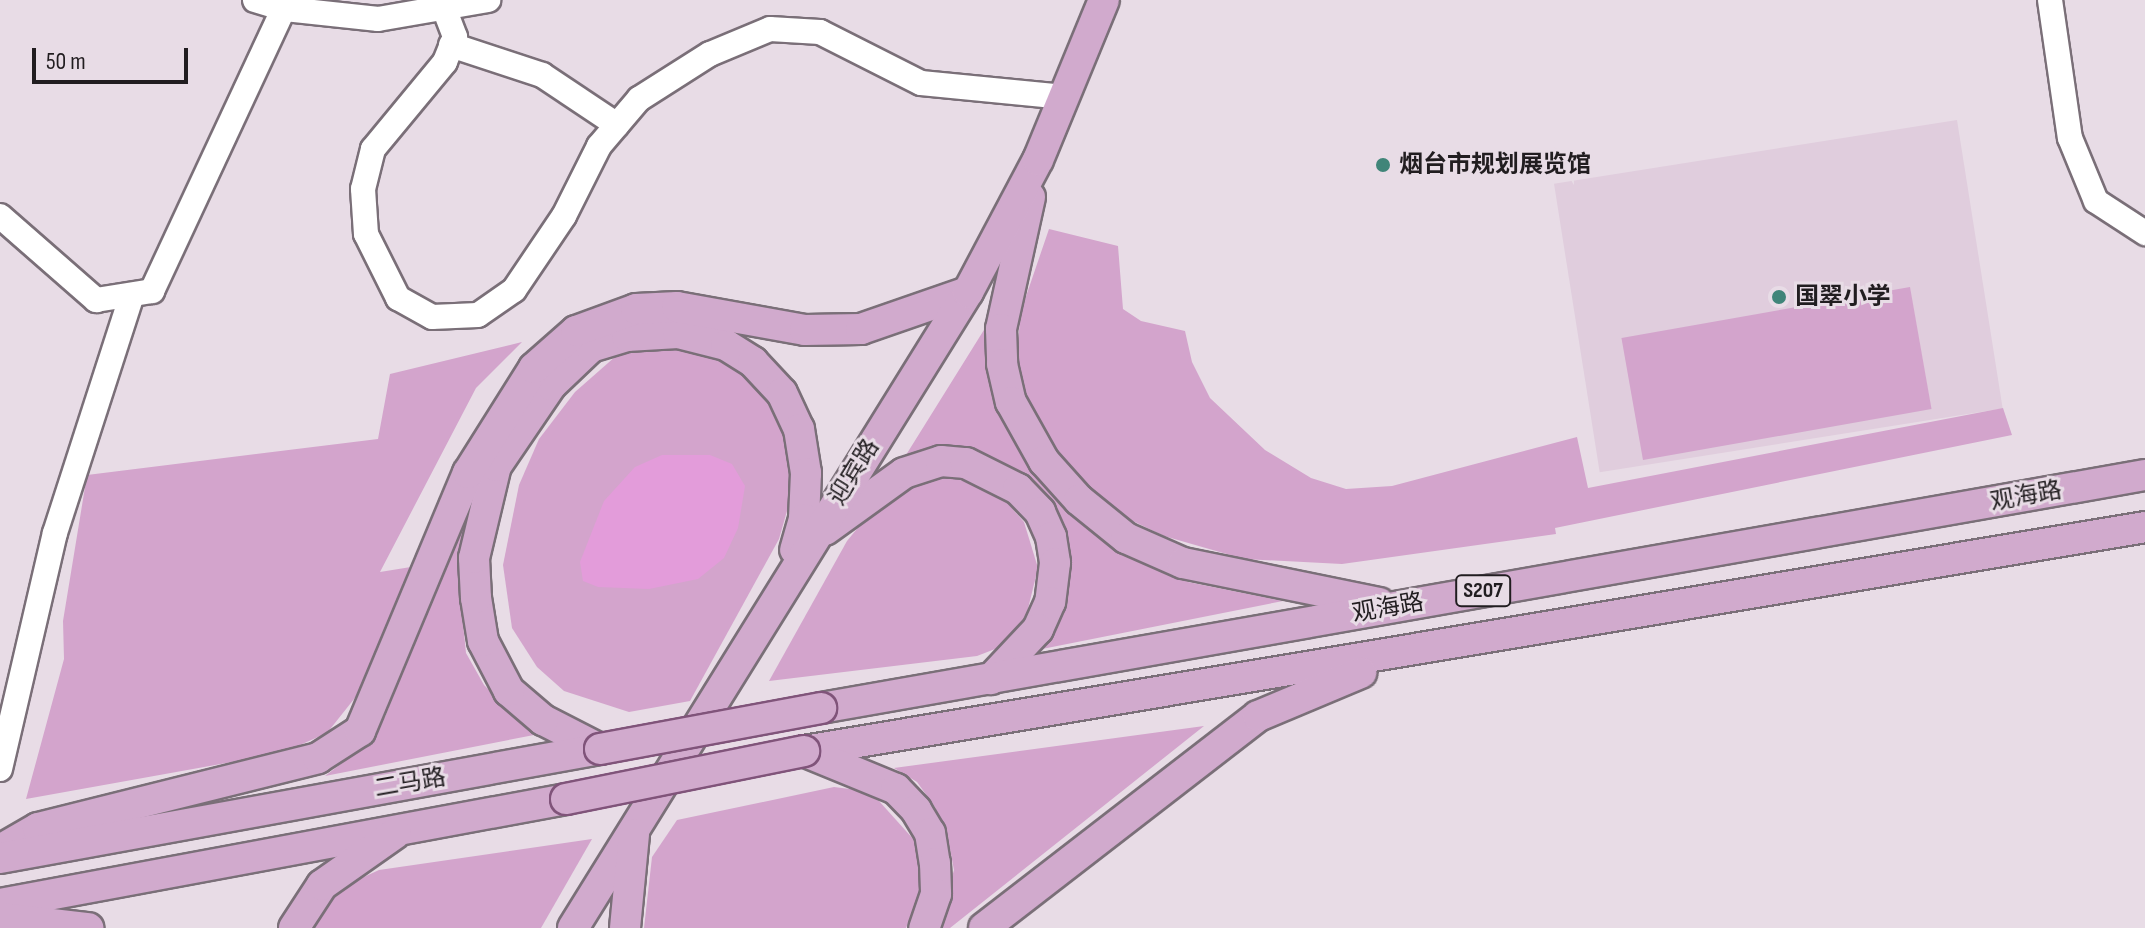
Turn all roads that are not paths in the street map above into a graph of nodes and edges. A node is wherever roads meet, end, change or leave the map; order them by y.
1 (255, 0) edge
2 (488, 0) edge
3 (1104, 0) edge
4 (2050, 0) edge
5 (286, 4) edge
6 (444, 8) junction
7 (451, 45) junction
8 (1064, 97) junction
9 (617, 125) junction
10 (1038, 160) junction
11 (0, 216) edge
12 (2145, 233) edge
13 (968, 292) junction
14 (131, 298) junction
15 (2145, 475) edge
16 (2145, 527) edge
17 (810, 541) junction
18 (786, 587) junction
19 (1397, 606) junction
20 (1421, 650) junction
21 (991, 679) junction
22 (821, 708) joint
23 (600, 749) junction
24 (804, 751) junction
25 (0, 769) edge
26 (635, 824) junction
27 (403, 827) junction
28 (0, 850) edge
29 (0, 858) edge
30 (0, 904) edge
31 (0, 918) edge
32 (88, 928) edge
33 (294, 928) edge
34 (573, 928) edge
35 (625, 928) edge
36 (924, 928) edge
37 (984, 928) edge

1 - 5 street
2 - 6 street
3 - 8 main road, 迎宾路
4 - 12 street
5 - 6 street
5 - 14 street
6 - 7 street
7 - 9 street
7 - 9 street
8 - 9 street
8 - 10 main road, 迎宾路
10 - 13 main road, 迎宾路
10 - 19 main road
11 - 14 street
13 - 17 main road, 迎宾路
13 - 28 main road
14 - 25 street
15 - 19 main road, 观海路 / S207
16 - 20 main road, 观海路 / S207
17 - 18 main road, 迎宾路
17 - 21 main road
18 - 23 main road
18 - 26 main road, 迎宾路
19 - 21 main road, 观海路 / S207
20 - 24 main road, S207
20 - 37 main road
21 - 22 main road, 观海路 / S207
22 - 23 main road, 二马路, bridge
23 - 29 main road, 二马路
24 - 27 main road, 二马路, bridge
24 - 36 main road
26 - 34 main road, 迎宾路
26 - 35 main road
27 - 30 main road, 二马路
27 - 33 main road
31 - 32 main road

